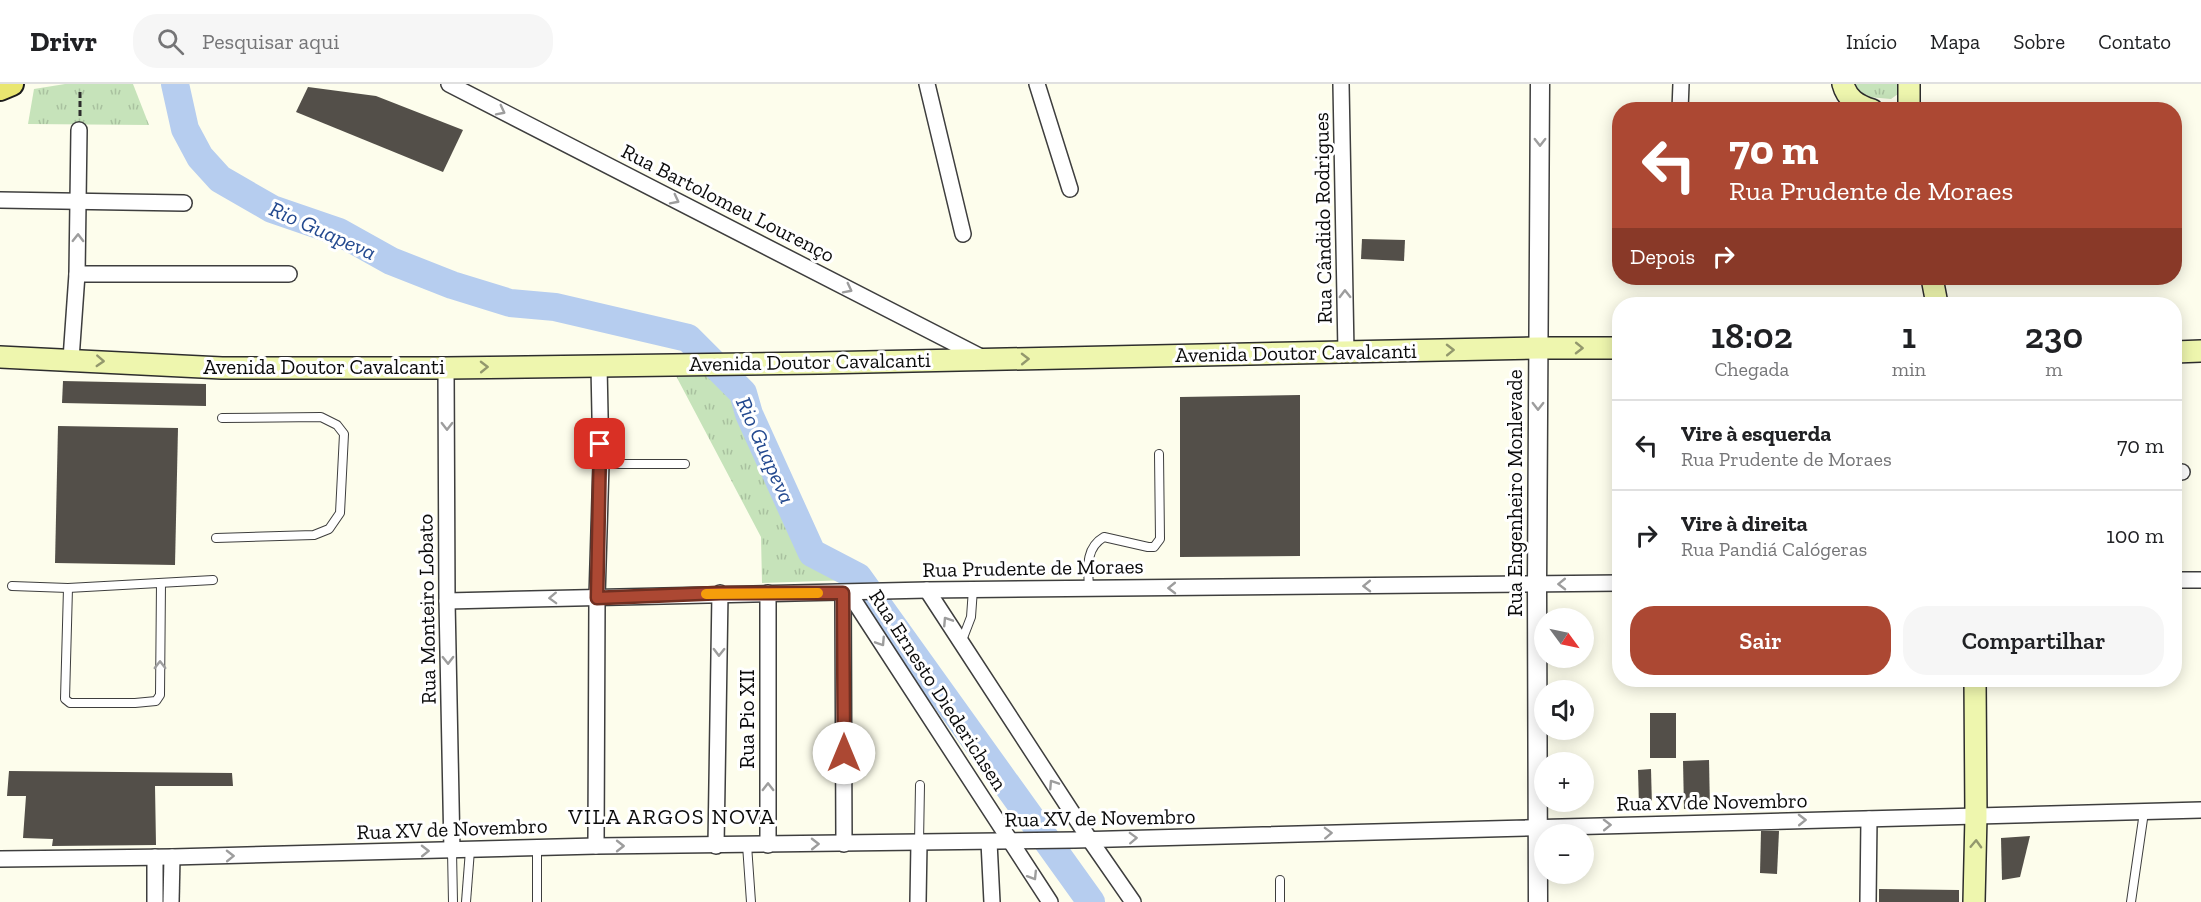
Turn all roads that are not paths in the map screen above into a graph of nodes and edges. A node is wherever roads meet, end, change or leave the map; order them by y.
1 (12, 84) edge
2 (449, 84) edge
3 (927, 84) edge
4 (1037, 84) edge
5 (1341, 84) edge
6 (1540, 84) edge
7 (1681, 84) edge
8 (1843, 84) edge
9 (1909, 84) edge
10 (0, 89) edge
11 (1680, 102) edge
12 (1856, 102) edge
13 (1909, 102) edge
14 (79, 130) road end
15 (1070, 189) dead end
16 (0, 200) edge
17 (79, 200) junction
18 (184, 203) dead end
19 (963, 234) dead end
20 (77, 274) junction
21 (289, 274) dead end
22 (1538, 348) junction
23 (1612, 348) edge
24 (2201, 351) edge
25 (1346, 352) junction
26 (2182, 352) edge
27 (0, 357) edge
28 (71, 359) junction
29 (987, 360) junction
30 (599, 366) junction
31 (446, 368) junction
32 (222, 418) dead end
33 (1159, 454) dead end
34 (601, 464) junction
35 (685, 464) dead end
36 (216, 538) dead end
37 (213, 580) dead end
38 (2182, 580) edge
39 (2201, 580) edge
40 (161, 583) junction
41 (1612, 583) edge
42 (1537, 585) junction
43 (12, 586) dead end
44 (68, 588) junction
45 (1089, 588) junction
46 (973, 589) junction
47 (927, 590) junction
48 (768, 592) junction
49 (720, 593) junction
50 (852, 593) junction
51 (597, 598) junction
52 (447, 601) junction
53 (961, 643) junction
54 (1975, 687) edge
55 (920, 786) dead end
56 (2201, 810) edge
57 (2145, 812) junction
58 (1976, 816) junction
59 (1869, 819) junction
60 (1538, 824) edge
61 (1594, 826) edge
62 (1534, 827) edge
63 (1082, 840) junction
64 (1019, 841) junction
65 (990, 842) junction
66 (919, 843) junction
67 (844, 844) junction
68 (747, 845) junction
69 (768, 845) junction
70 (596, 846) junction
71 (716, 846) junction
72 (537, 848) junction
73 (470, 850) junction
74 (452, 851) junction
75 (155, 857) junction
76 (172, 857) junction
77 (0, 859) edge
78 (1280, 880) dead end
79 (1539, 884) edge
80 (154, 902) edge
81 (171, 902) edge
82 (453, 902) edge
83 (466, 902) edge
84 (537, 902) edge
85 (751, 902) edge
86 (918, 902) edge
87 (992, 902) edge
88 (1050, 902) edge
89 (1133, 902) edge
90 (1280, 902) edge
91 (1539, 902) edge
92 (1868, 902) edge
93 (1974, 902) edge
94 (2131, 902) edge

1 - 10 main road
2 -> 29 street, Rua Bartolomeu Lourenço
3 - 19 street
4 - 15 street
25 -> 5 street, Rua Cândido Rodrigues
6 -> 22 street, Rua Engenheiro Monlevade
7 - 11 street
8 - 12 main road
9 - 13 main road
14 - 17 street
16 - 17 street
17 - 18 street
20 -> 17 street
20 - 21 street
20 - 28 street
22 -> 23 main road, Avenida Doutor Cavalcanti
25 -> 22 main road, Avenida Doutor Cavalcanti
22 -> 42 street, Rua Engenheiro Monlevade
24 - 26 main road
29 -> 25 main road, Avenida Doutor Cavalcanti
27 - 28 main road, Avenida Doutor Cavalcanti
28 -> 31 main road, Avenida Doutor Cavalcanti
29 - 30 main road, Avenida Doutor Cavalcanti
31 -> 30 main road, Avenida Doutor Cavalcanti
30 - 34 street
31 -> 52 street, Rua Monteiro Lobato
32 - 36 lane
33 - 45 lane
34 - 35 lane
34 - 51 street
37 - 40 lane
38 - 39 street
40 - 44 lane
44 -> 40 lane
41 -> 42 street, Rua Prudente de Moraes
42 -> 45 street, Rua Prudente de Moraes
42 - 60 street, Rua Engenheiro Monlevade
43 - 44 lane
45 - 46 street, Rua Prudente de Moraes
46 - 47 street, Rua Prudente de Moraes
46 - 53 lane
47 - 50 street, Rua Prudente de Moraes
53 -> 47 street
48 - 49 street, Rua Prudente de Moraes
48 - 50 street, Rua Prudente de Moraes
69 -> 48 street, Rua Pio XII
49 - 51 street, Rua Prudente de Moraes
49 -> 71 street
50 -> 64 street, Rua Ernesto Diederichsen
50 - 67 street
51 -> 52 street, Rua Prudente de Moraes
51 - 70 street
52 -> 74 street, Rua Monteiro Lobato
63 -> 53 street
54 - 58 main road
55 - 66 lane
56 - 57 street, Rua XV de Novembro
57 - 58 street, Rua XV de Novembro
57 - 94 lane
58 - 59 street, Rua XV de Novembro
93 -> 58 main road
61 -> 59 street, Rua XV de Novembro
59 - 92 street
63 -> 62 street, Rua XV de Novembro
63 - 64 street, Rua XV de Novembro
63 - 89 street
64 - 65 street, Rua XV de Novembro
64 -> 88 street, Rua Ernesto Diederichsen
65 - 66 street, Rua XV de Novembro
65 - 87 street
66 - 67 street, Rua XV de Novembro
66 - 86 street
69 -> 67 street, Rua XV de Novembro
68 - 69 street, Rua XV de Novembro
68 - 71 street, Rua XV de Novembro
68 - 85 lane
70 -> 71 street, Rua XV de Novembro
70 - 72 street, Rua XV de Novembro
72 - 73 street, Rua XV de Novembro
72 - 84 lane
73 - 74 street, Rua XV de Novembro
73 - 83 lane
76 -> 74 street, Rua XV de Novembro
74 - 82 lane
75 - 76 street, Rua XV de Novembro
75 - 77 street, Rua XV de Novembro
75 - 80 street
76 - 81 street
78 - 90 lane
79 - 91 street, Rua Engenheiro Monlevade

